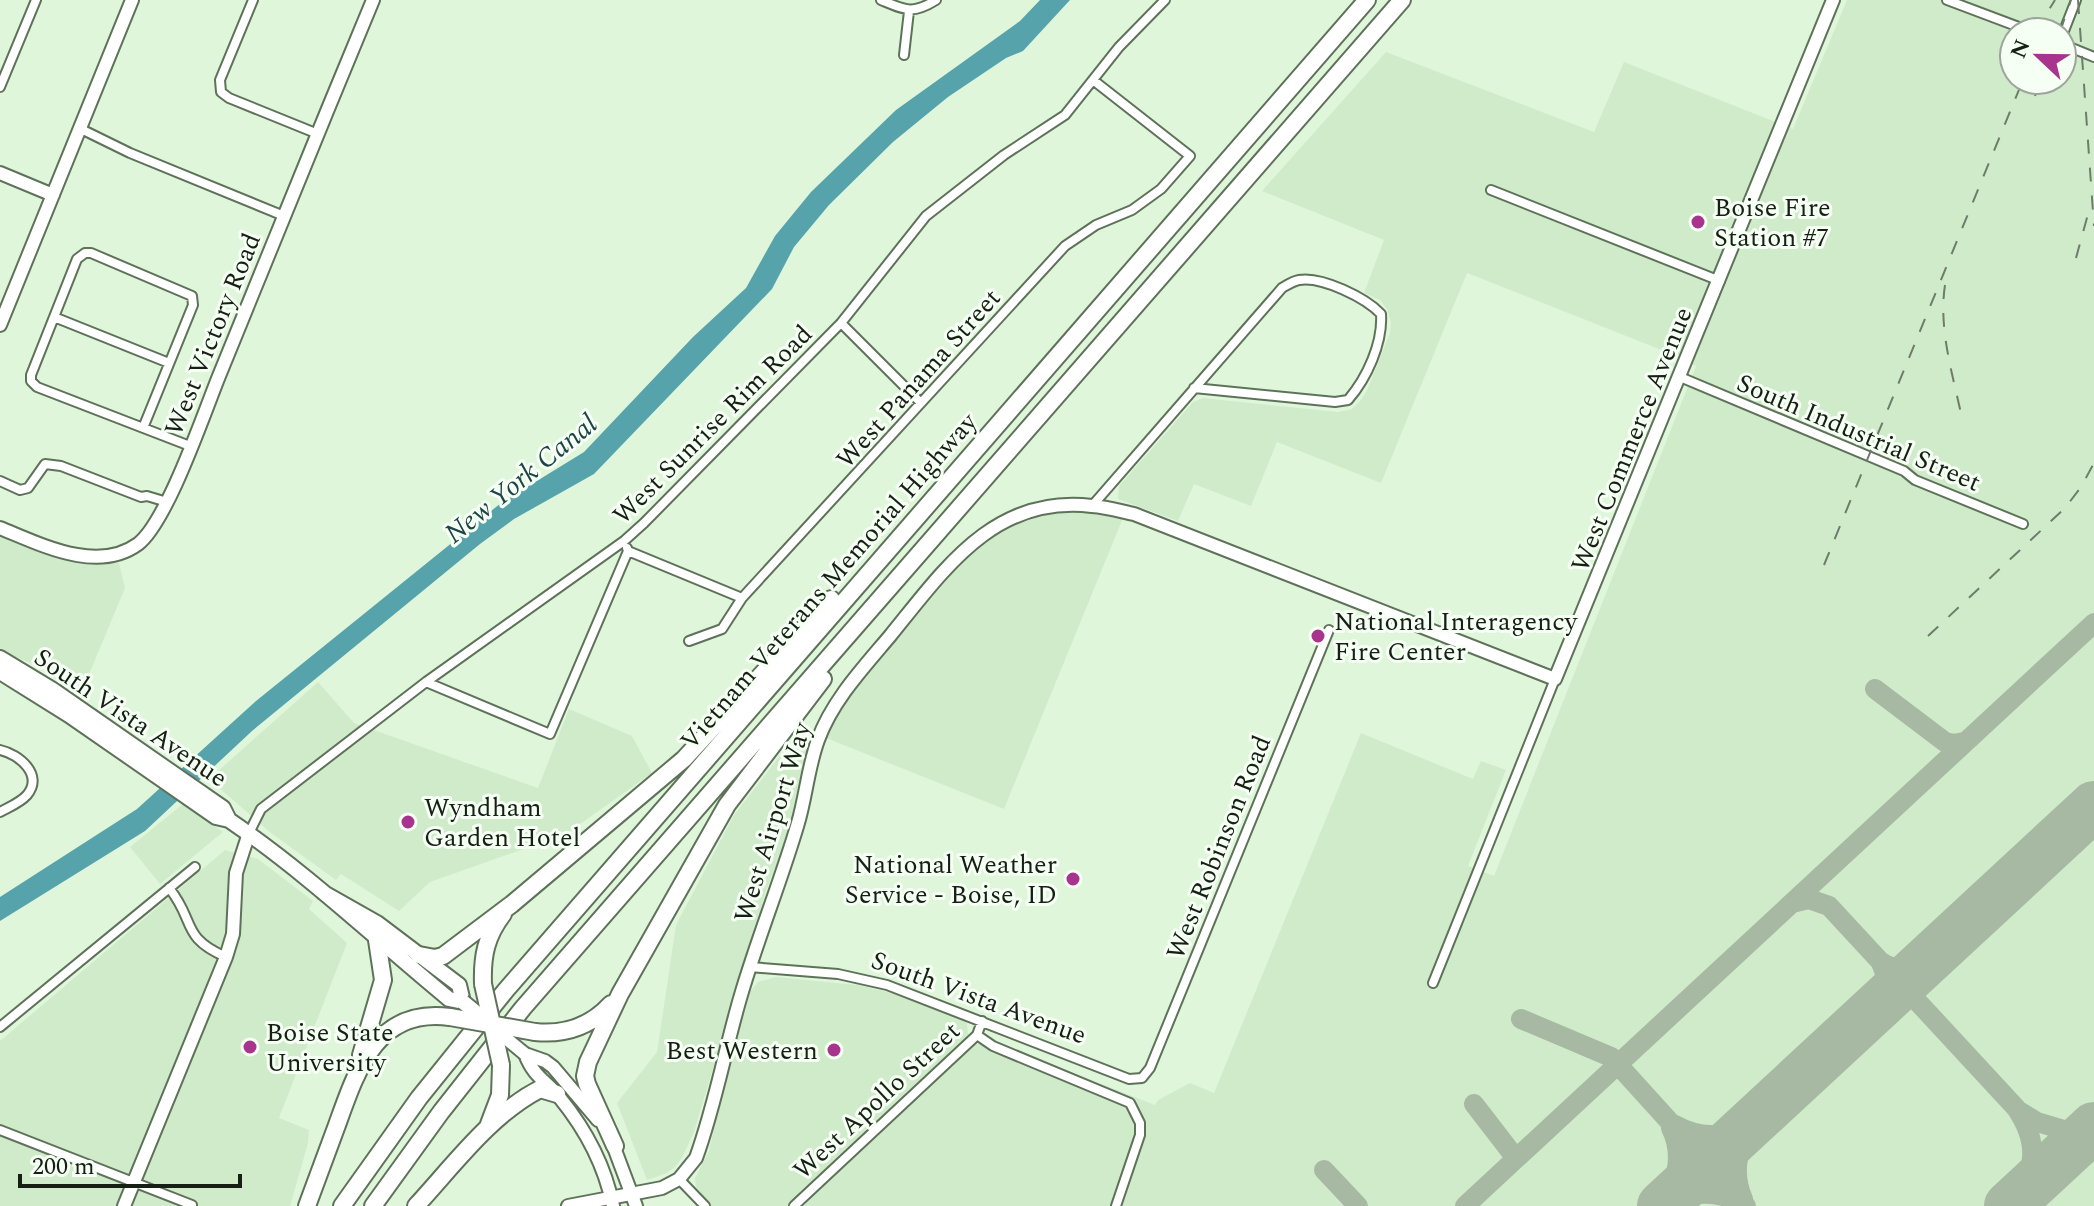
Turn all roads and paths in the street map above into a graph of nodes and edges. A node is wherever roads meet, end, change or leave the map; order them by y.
1 (36, 0) edge
2 (132, 0) edge
3 (253, 0) edge
4 (373, 0) edge
5 (881, 0) edge
6 (936, 0) edge
7 (1165, 0) edge
8 (1356, 0) edge
9 (1367, 0) edge
10 (1402, 0) edge
11 (1413, 0) edge
12 (1833, 0) edge
13 (1947, 0) edge
14 (909, 11) junction
15 (1998, 19) edge
16 (904, 55) dead end
17 (1093, 80) junction
18 (0, 87) edge
19 (79, 128) junction
20 (1288, 131) junction
21 (318, 134) junction
22 (0, 173) edge
23 (1211, 177) junction
24 (1491, 190) dead end
25 (53, 195) junction
26 (284, 216) junction
27 (1720, 281) junction
28 (54, 317) junction
29 (841, 323) junction
30 (0, 325) edge
31 (169, 363) junction
32 (1680, 377) junction
33 (1194, 388) junction
34 (921, 403) junction
35 (143, 428) junction
36 (190, 446) junction
37 (0, 481) edge
38 (167, 502) junction
39 (1092, 506) junction
40 (915, 517) junction
41 (2023, 524) dead end
42 (0, 528) edge
43 (624, 541) junction
44 (628, 551) junction
45 (891, 587) junction
46 (742, 598) junction
47 (1329, 630) dead end
48 (689, 641) dead end
49 (0, 658) edge
50 (0, 672) edge
51 (1555, 679) junction
52 (426, 682) junction
53 (0, 750) edge
54 (165, 776) junction
55 (0, 812) edge
56 (249, 833) junction
57 (195, 867) dead end
58 (169, 888) junction
59 (324, 893) junction
60 (512, 904) junction
61 (377, 940) junction
62 (419, 955) junction
63 (226, 957) junction
64 (750, 967) junction
65 (1433, 983) dead end
66 (620, 994) junction
67 (463, 1002) junction
68 (982, 1021) junction
69 (491, 1026) junction
70 (0, 1027) edge
71 (977, 1035) junction
72 (525, 1054) junction
73 (1142, 1078) joint
74 (352, 1084) junction
75 (557, 1094) junction
76 (0, 1130) edge
77 (482, 1135) junction
78 (615, 1146) junction
79 (679, 1179) junction
80 (134, 1182) junction
81 (631, 1193) junction
82 (612, 1201) edge
83 (192, 1205) edge
84 (124, 1206) edge
85 (307, 1206) edge
86 (342, 1206) edge
87 (373, 1206) edge
88 (416, 1206) edge
89 (568, 1206) edge
90 (636, 1206) edge
91 (705, 1206) edge
92 (794, 1206) edge
93 (1116, 1206) edge

1 - 18 street
2 - 19 street
3 - 21 street
4 - 21 street, West Victory Road
5 - 14 street
6 - 14 street
7 - 17 street, West Sunrise Rim Road
8 - 23 highway
9 - 23 highway, Vietnam Veterans Memorial Highway
10 - 20 highway, Vietnam Veterans Memorial Highway
11 - 20 highway
12 - 27 street, West Commerce Avenue
13 - 15 street
14 - 16 street
17 - 29 street, West Sunrise Rim Road
17 - 34 street, West Panama Street
19 - 25 street
19 - 26 street
20 - 45 highway, Vietnam Veterans Memorial Highway
21 - 26 street, West Victory Road
22 - 25 street
23 - 40 highway, Vietnam Veterans Memorial Highway
24 - 27 street
25 - 30 street
26 - 36 street, West Victory Road
27 - 32 street, West Commerce Avenue
28 - 31 street
28 - 31 street
28 - 35 street
29 - 34 street
29 - 43 street, West Sunrise Rim Road
31 - 35 street
32 - 41 street, South Industrial Street
32 - 51 street, West Commerce Avenue
33 - 33 street
33 - 39 street
34 - 46 street, West Panama Street
35 - 36 street
36 - 38 street, West Victory Road
37 - 38 street
38 - 42 street, West Victory Road
39 - 51 street, West Airport Way
39 - 64 street, West Airport Way
40 - 60 highway
40 - 86 highway, Vietnam Veterans Memorial Highway
43 - 44 street
43 - 52 street, West Sunrise Rim Road
44 - 46 street
44 - 52 street
45 - 66 highway
45 - 87 highway, Vietnam Veterans Memorial Highway
46 - 48 street, West Panama Street
47 - 73 street, West Robinson Road
49 - 54 main road, South Vista Avenue
50 - 54 main road, South Vista Avenue
51 - 65 street, West Commerce Avenue
52 - 56 street, West Sunrise Rim Road
53 - 55 street
54 - 56 main road, South Vista Avenue
56 - 59 main road, South Vista Avenue
56 - 63 street
57 - 58 street
58 - 63 street
58 - 70 street
59 - 61 main road, South Vista Avenue
59 - 62 main road, South Vista Avenue
60 - 62 highway
60 - 69 highway, bridge
61 - 67 main road, South Vista Avenue
61 - 74 highway
62 - 67 main road, South Vista Avenue
63 - 80 street
64 - 68 street, South Vista Avenue
64 - 79 street, West Airport Way
66 - 69 highway, bridge
66 - 78 highway
67 - 69 main road, South Vista Avenue, bridge
68 - 71 street, West Apollo Street
68 - 73 street, South Vista Avenue
69 - 72 street, South Vista Avenue, bridge
69 - 74 highway, bridge
69 - 77 highway, bridge
71 - 92 street, West Apollo Street
71 - 93 street
72 - 75 street, South Vista Avenue
72 - 78 street, South Vista Avenue
74 - 85 highway
75 - 77 highway
75 - 82 street, South Vista Avenue
76 - 80 street
77 - 88 highway
78 - 81 street, South Vista Avenue
79 - 81 street
79 - 91 street
80 - 83 street
80 - 84 street
81 - 82 street
81 - 90 street
82 - 89 street

